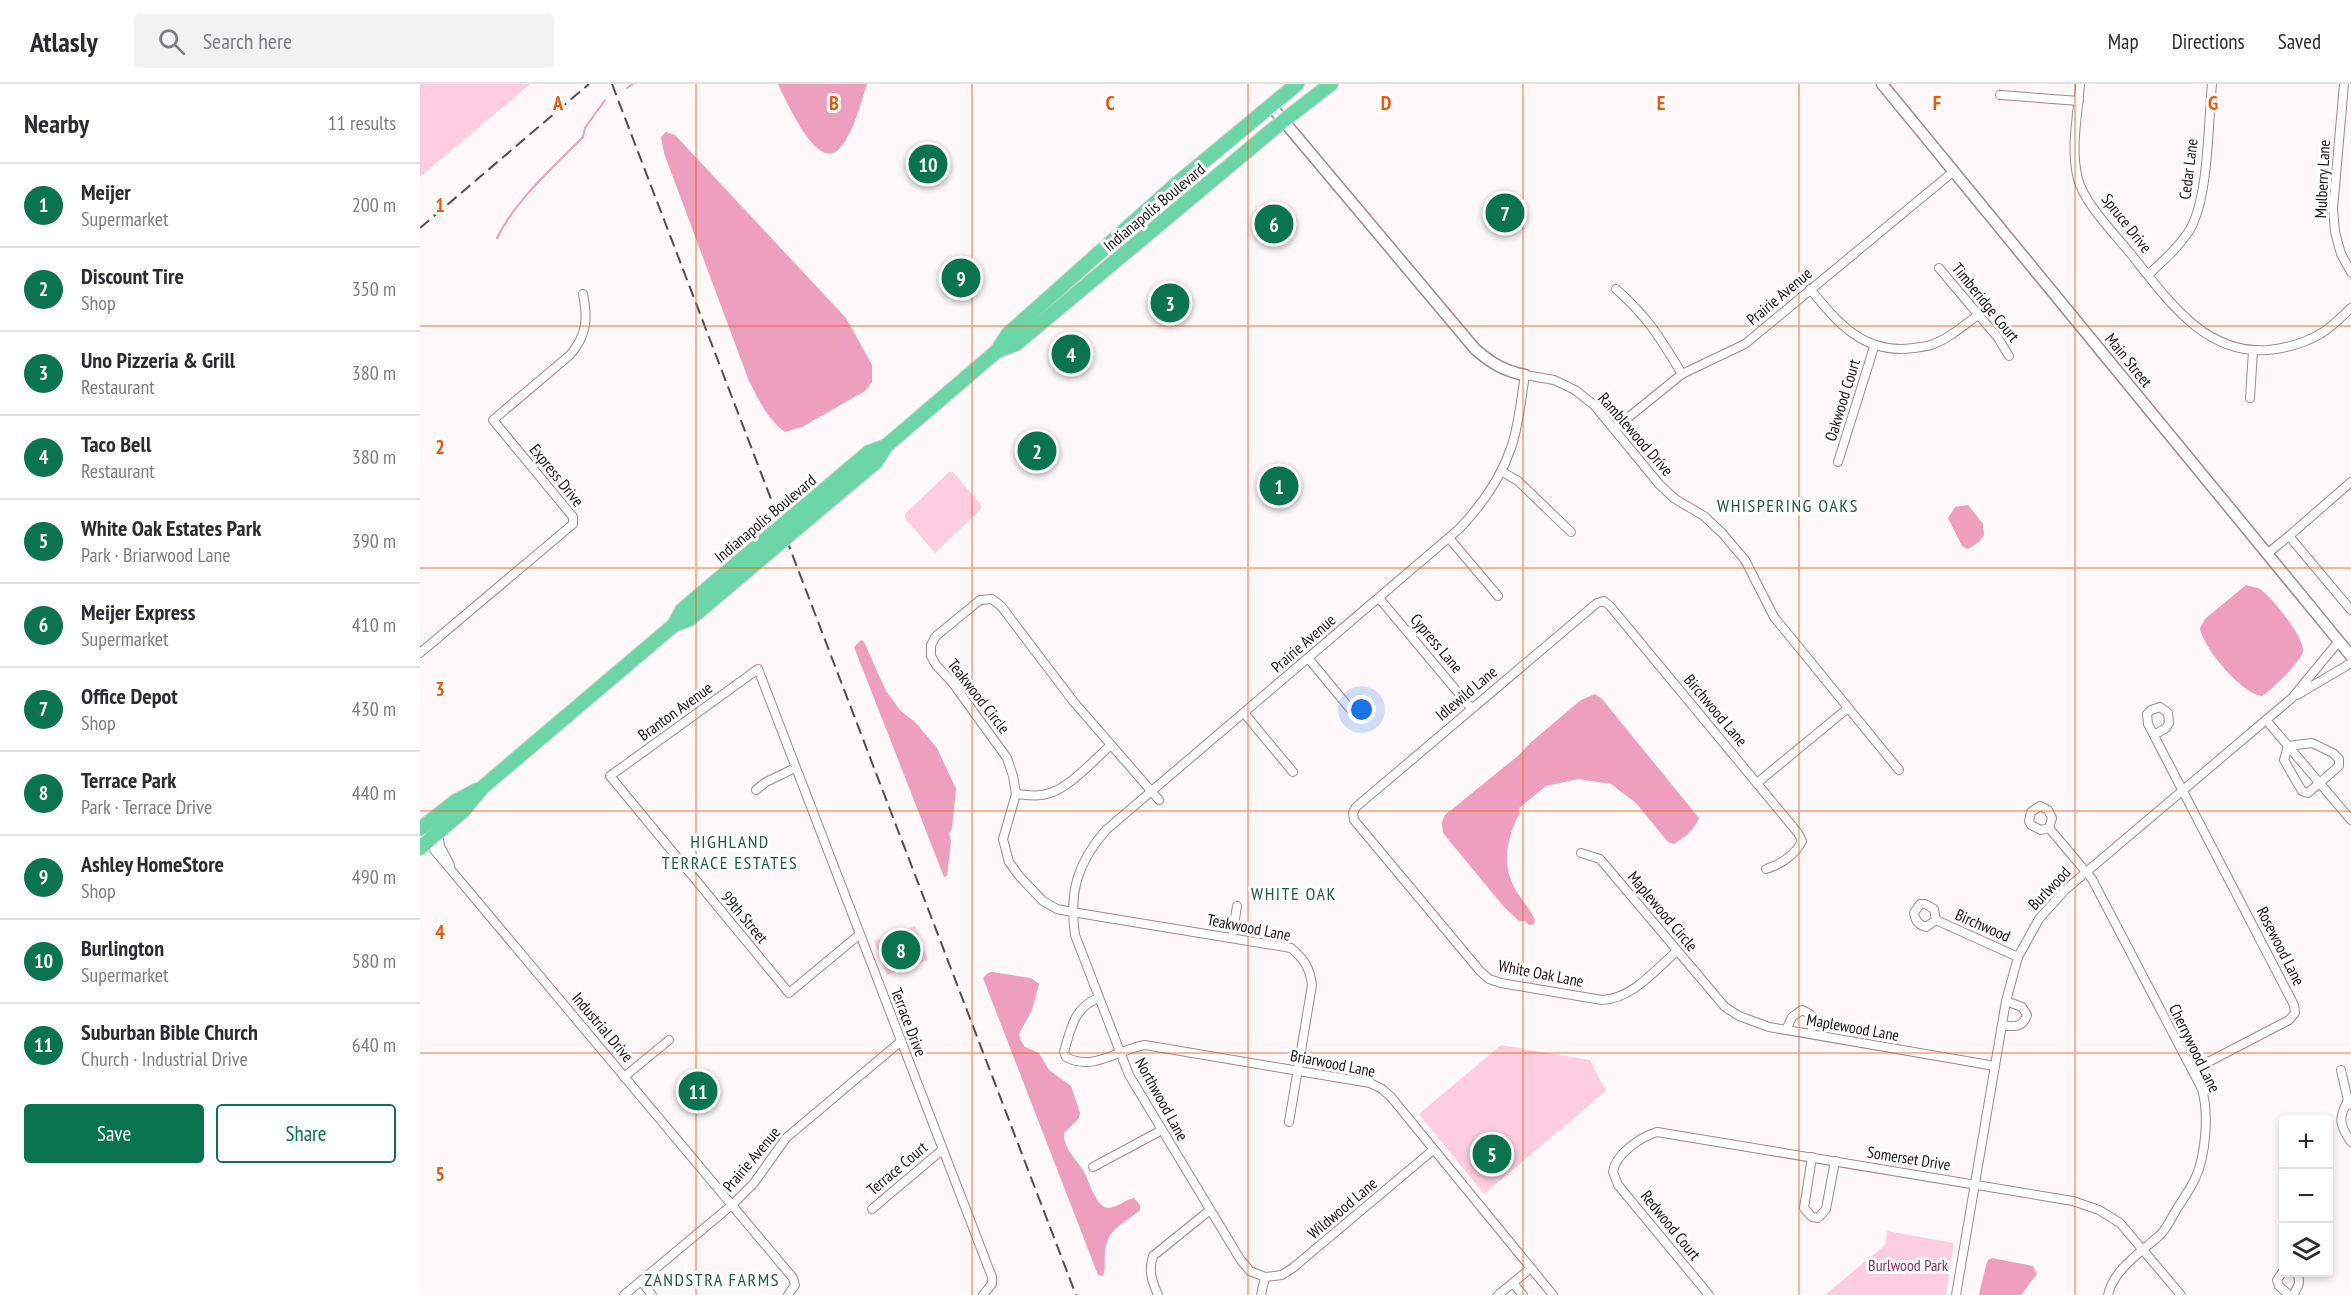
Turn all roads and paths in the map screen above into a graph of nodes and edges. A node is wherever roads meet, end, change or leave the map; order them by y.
1 (1297, 84) edge
2 (1331, 84) edge
3 (1882, 84) edge
4 (2080, 84) edge
5 (2212, 84) edge
6 (2344, 84) edge
7 (2000, 95) dead end
8 (2079, 101) junction
9 (1271, 106) junction
10 (1283, 121) junction
11 (1954, 171) junction
12 (1939, 268) dead end
13 (2351, 272) edge
14 (2148, 275) junction
15 (1616, 289) dead end
16 (1810, 289) junction
17 (583, 294) dead end
18 (2351, 308) edge
19 (1978, 315) junction
20 (1874, 347) junction
21 (997, 351) junction
22 (2253, 351) junction
23 (2009, 356) dead end
24 (1682, 374) junction
25 (1525, 375) junction
26 (2250, 398) dead end
27 (1614, 429) junction
28 (1838, 462) dead end
29 (1501, 471) junction
30 (2351, 482) edge
31 (1571, 532) dead end
32 (2289, 536) junction
33 (1449, 538) junction
34 (2268, 553) junction
35 (1498, 596) dead end
36 (1379, 598) junction
37 (1604, 601) joint
38 (2351, 610) edge
39 (2339, 641) junction
40 (420, 653) edge
41 (2351, 656) edge
42 (1308, 658) junction
43 (2351, 663) edge
44 (758, 669) joint
45 (2292, 698) junction
46 (1471, 708) junction
47 (1848, 708) junction
48 (1244, 713) junction
49 (1357, 717) dead end
50 (2266, 720) junction
51 (2154, 735) dead end
52 (1111, 745) junction
53 (2288, 746) junction
54 (795, 768) junction
55 (1899, 770) dead end
56 (1293, 772) dead end
57 (610, 776) joint
58 (1757, 783) junction
59 (2320, 783) junction
60 (483, 787) junction
61 (2183, 789) junction
62 (756, 790) dead end
63 (1151, 792) junction
64 (1016, 795) junction
65 (1159, 801) dead end
66 (1353, 813) joint
67 (2351, 820) edge
68 (2049, 828) dead end
69 (438, 833) junction
70 (422, 838) edge
71 (1581, 853) dead end
72 (451, 868) junction
73 (1766, 868) dead end
74 (2086, 872) junction
75 (1237, 906) dead end
76 (1072, 912) junction
77 (1936, 920) dead end
78 (860, 934) junction
79 (1233, 938) junction
80 (1677, 951) junction
81 (2018, 957) junction
82 (1715, 996) joint
83 (1098, 998) junction
84 (2006, 1001) junction
85 (2002, 1025) junction
86 (1786, 1030) junction
87 (1811, 1034) junction
88 (669, 1040) dead end
89 (900, 1042) junction
90 (1120, 1053) junction
91 (1995, 1066) junction
92 (2341, 1070) dead end
93 (1298, 1071) junction
94 (2193, 1071) junction
95 (624, 1077) junction
96 (2349, 1105) edge
97 (1289, 1122) dead end
98 (1162, 1130) junction
99 (2351, 1142) edge
100 (942, 1150) junction
101 (1434, 1150) junction
102 (1812, 1157) junction
103 (1834, 1161) junction
104 (1093, 1167) dead end
105 (1613, 1172) joint
106 (1976, 1184) junction
107 (733, 1204) junction
108 (872, 1209) dead end
109 (1210, 1210) junction
110 (2144, 1250) junction
111 (1531, 1268) junction
112 (1265, 1277) junction
113 (2279, 1277) edge
114 (2299, 1277) edge
115 (641, 1281) junction
116 (1513, 1283) junction
117 (624, 1295) edge
118 (652, 1295) edge
119 (788, 1295) edge
120 (983, 1295) edge
121 (1158, 1295) edge
122 (1261, 1295) edge
123 (1498, 1295) edge
124 (1523, 1295) edge
125 (1553, 1295) edge
126 (1709, 1295) edge
127 (1956, 1295) edge
128 (2108, 1295) edge
129 (2181, 1295) edge
130 (2291, 1295) edge

1 - 9 highway, Indianapolis Boulevard
2 - 10 highway, Indianapolis Boulevard
3 - 11 street, Main Street
4 - 8 street, Spruce Drive
5 - 14 street, Cedar Lane
6 - 13 street, Mulberry Lane
7 - 8 street
8 - 14 street, Spruce Drive
9 - 10 street, Ramblewood Drive
9 - 21 highway, Indianapolis Boulevard
10 - 21 highway, Indianapolis Boulevard
10 - 25 street, Ramblewood Drive
11 - 16 street, Prairie Avenue
11 - 34 street, Main Street
12 - 19 street, Timberidge Court
14 - 22 street, Spruce Drive
15 - 24 street
16 - 20 street
16 - 24 street, Prairie Avenue
17 - 40 street, Express Drive
18 - 22 street
19 - 20 street
19 - 23 street, Timberidge Court
20 - 28 street, Oakwood Court
21 - 60 highway, Indianapolis Boulevard, bridge
22 - 26 street
24 - 27 street, Prairie Avenue
25 - 27 street, Ramblewood Drive
25 - 29 street, Prairie Avenue
27 - 47 street, Ramblewood Drive
29 - 31 street
29 - 33 street, Prairie Avenue
30 - 32 street
32 - 34 street
32 - 38 street
33 - 35 street
33 - 36 street, Prairie Avenue
34 - 39 street, Main Street
36 - 42 street, Prairie Avenue
36 - 46 street, Cypress Lane
37 - 46 street, Idlewild Lane
37 - 58 street, Birchwood Lane
39 - 41 street, Main Street
39 - 45 street, Burlwood
42 - 48 street, Prairie Avenue
42 - 49 street
43 - 45 street
44 - 54 street, Terrace Drive
44 - 57 street, Branton Avenue
45 - 50 street, Burlwood
46 - 66 street, Idlewild Lane
47 - 55 street, Ramblewood Drive
47 - 58 street
48 - 56 street
48 - 63 street, Prairie Avenue
50 - 53 street
50 - 61 street, Burlwood
51 - 61 street
52 - 63 street, Teakwood Circle
52 - 64 street
52 - 64 street, Teakwood Circle
53 - 59 street
53 - 59 street
53 - 59 street
54 - 62 street
54 - 78 street, Terrace Drive
57 - 78 street, 99th Street
58 - 73 street, Birchwood Lane
59 - 67 street
60 - 69 highway, Indianapolis Boulevard
60 - 70 highway, Indianapolis Boulevard
61 - 74 street, Burlwood
61 - 94 street, Rosewood Lane
63 - 65 street, Teakwood Circle
63 - 76 street, Prairie Avenue
64 - 76 street, Teakwood Circle
66 - 80 street, White Oak Lane
68 - 74 street, Cherrywood Lane
69 - 70 highway, Indianapolis Boulevard
69 - 72 street, Industrial Drive
70 - 72 street, Industrial Drive
71 - 80 street, Maplewood Circle
72 - 95 street, Industrial Drive
74 - 81 street, Burlwood
74 - 94 street, Cherrywood Lane
75 - 79 street
76 - 79 street, Teakwood Lane
76 - 83 street, Northwood Lane
77 - 81 street, Birchwood
78 - 89 street, Terrace Drive
79 - 93 street, Teakwood Lane
80 - 82 street, Maplewood Circle
81 - 84 street, Burlwood
82 - 86 street, Maplewood Lane
83 - 90 street, Northwood Lane
83 - 90 street, Briarwood Lane
84 - 85 street, Burlwood
84 - 85 street
85 - 91 street, Burlwood
86 - 87 street, Maplewood Lane
86 - 87 street
87 - 91 street, Maplewood Lane
88 - 95 street
89 - 100 street, Terrace Drive
89 - 107 street, Prairie Avenue
90 - 93 street, Briarwood Lane
90 - 98 street, Northwood Lane
91 - 106 street, Burlwood
92 - 96 street
93 - 97 street, Teakwood Lane
93 - 101 street, Briarwood Lane
94 - 110 street, Cherrywood Lane
95 - 107 street, Industrial Drive
96 - 99 street
98 - 104 street
98 - 109 street, Northwood Lane
100 - 108 street, Terrace Court
100 - 120 street, Terrace Drive
101 - 111 street, Briarwood Lane
101 - 112 street, Wildwood Lane
102 - 103 street, Somerset Drive
102 - 103 street
102 - 105 street, Somerset Drive
103 - 106 street, Somerset Drive
105 - 126 street, Redwood Court
106 - 110 street, Somerset Drive
106 - 127 street, Burlwood
107 - 115 street, Prairie Avenue
107 - 119 street, Industrial Drive
109 - 112 street, Northwood Lane
109 - 121 street
110 - 128 street, Cherrywood Lane
110 - 129 street, Somerset Drive
111 - 116 street
111 - 125 street, Briarwood Lane
112 - 122 street
113 - 130 street
114 - 130 street
115 - 117 street, Prairie Avenue
115 - 118 street
116 - 123 street
116 - 124 street

